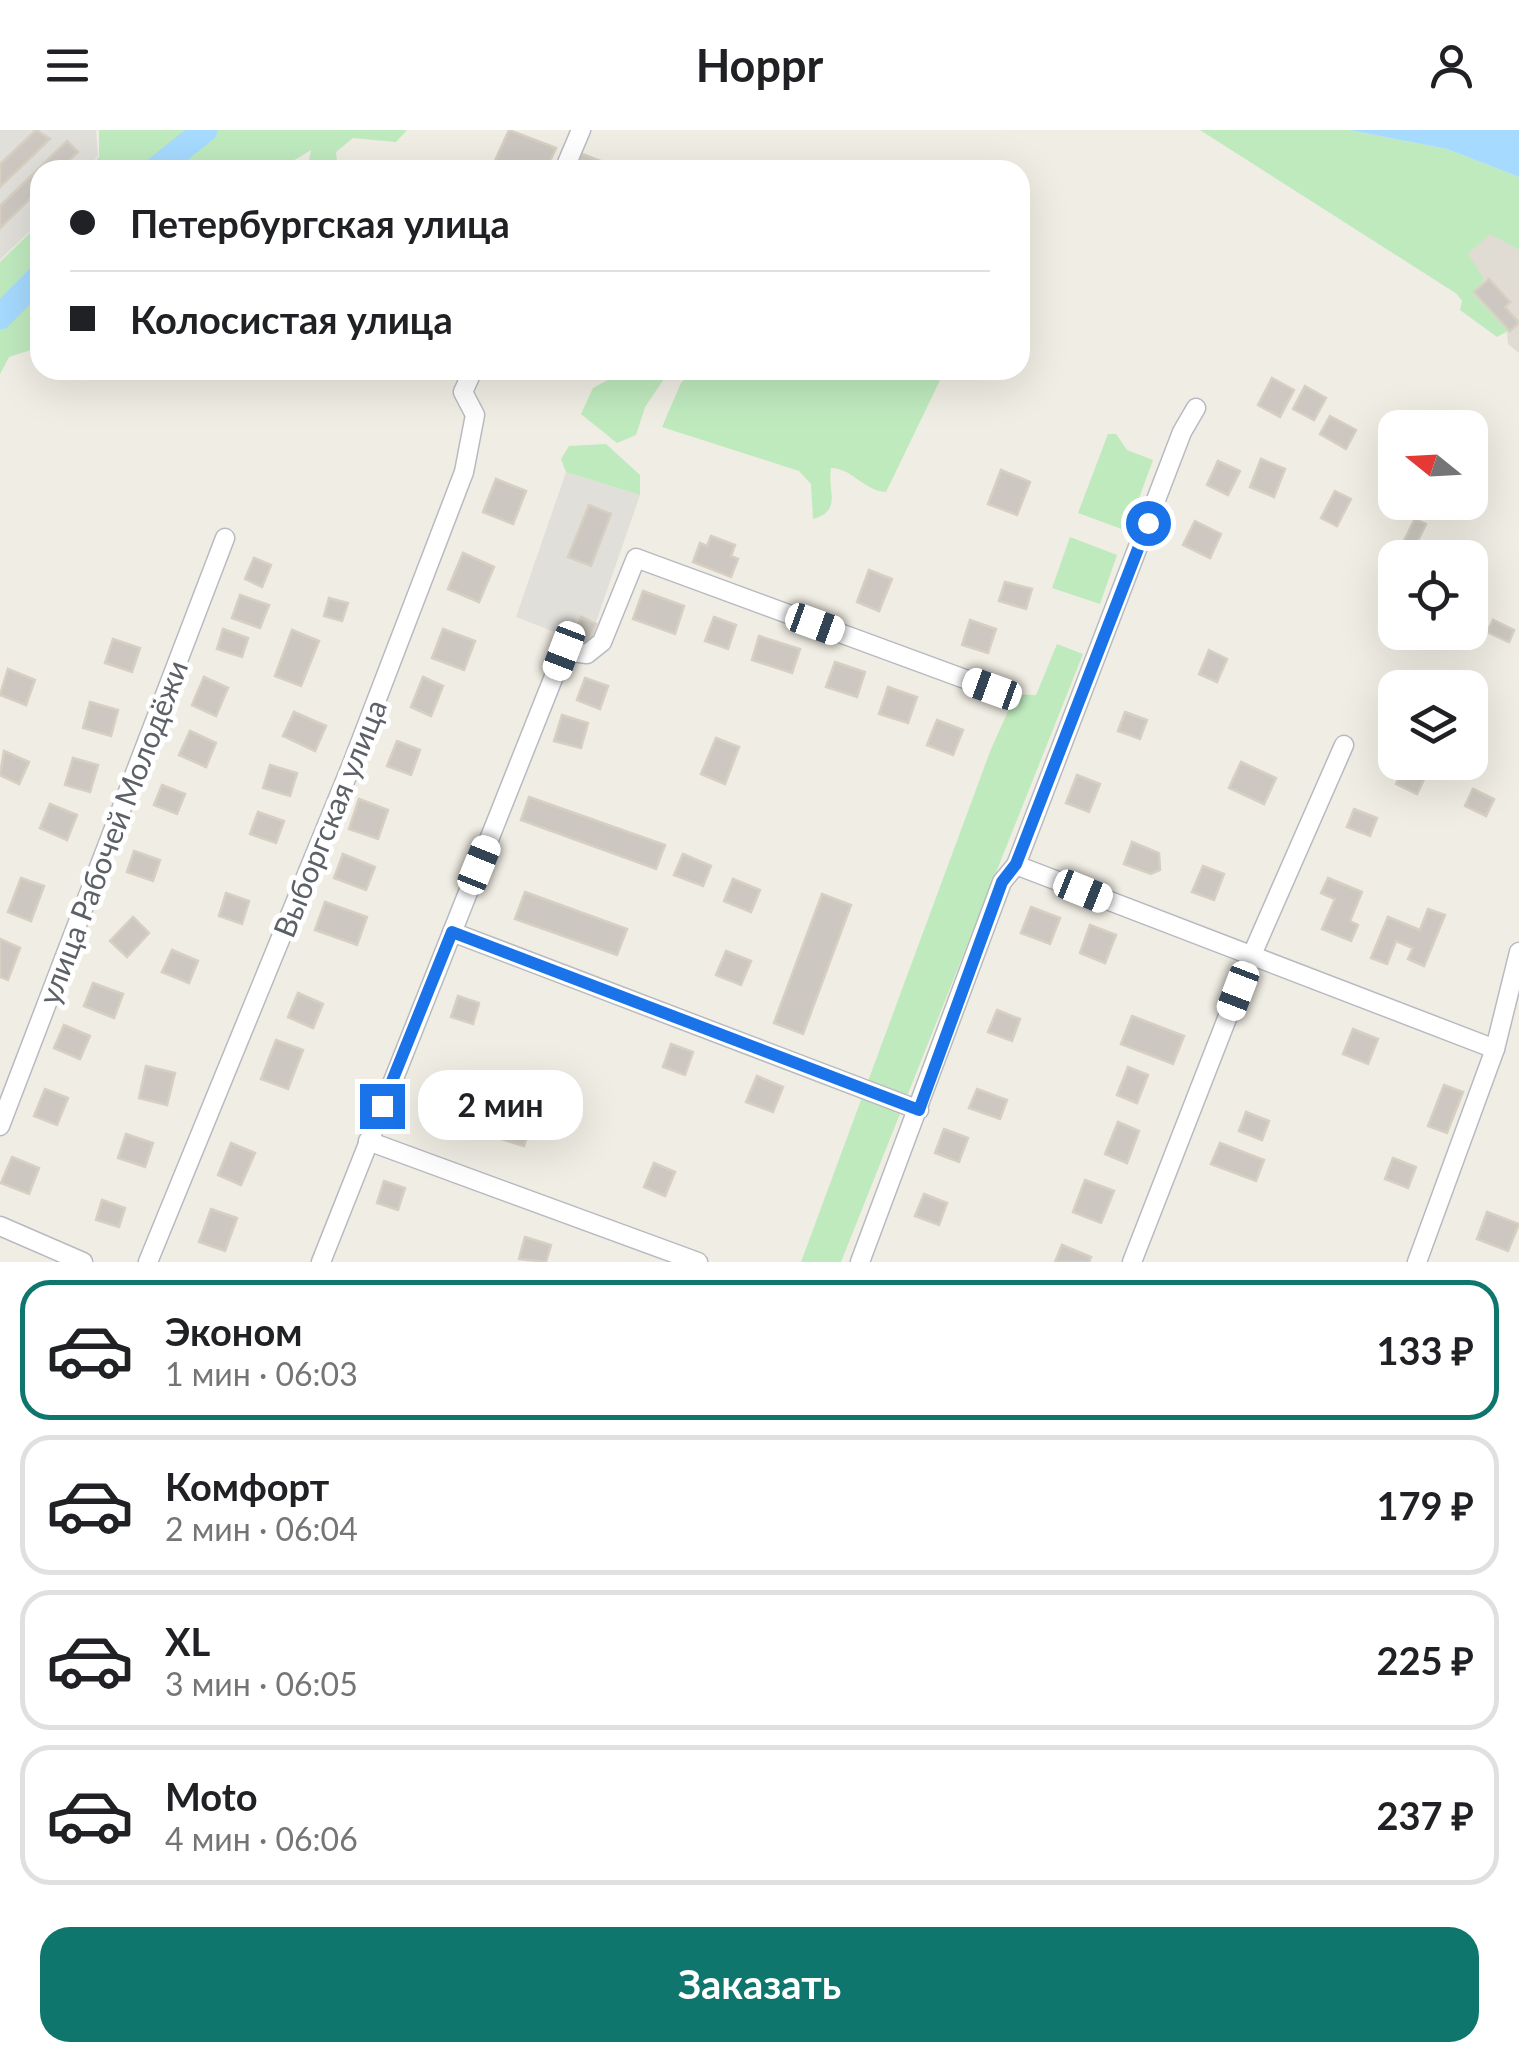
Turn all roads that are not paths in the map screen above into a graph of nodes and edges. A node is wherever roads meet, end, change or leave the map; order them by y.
1 (581, 130) edge
2 (568, 160) edge
3 (469, 380) edge
4 (1196, 408) dead end
5 (225, 538) dead end
6 (992, 689) dead end
7 (1344, 745) dead end
8 (1016, 864) junction
9 (452, 932) junction
10 (1519, 952) edge
11 (1251, 957) junction
12 (1495, 1050) junction
13 (919, 1110) junction
14 (0, 1126) edge
15 (368, 1141) junction
16 (0, 1226) edge
17 (83, 1262) edge
18 (148, 1262) edge
19 (321, 1262) edge
20 (698, 1262) edge
21 (860, 1262) edge
22 (1132, 1262) edge
23 (1417, 1262) edge

1 - 2 street
3 - 18 street, Выборгская улица
4 - 8 street
5 - 14 street, улица Рабочей Молодёжи
6 - 9 street
7 - 11 street
8 - 11 street
8 - 13 street
9 - 13 street
9 - 15 street
10 - 12 street
11 - 12 street
11 - 22 street
12 - 23 street
13 - 21 street
15 - 19 street
15 - 20 street
16 - 17 street

